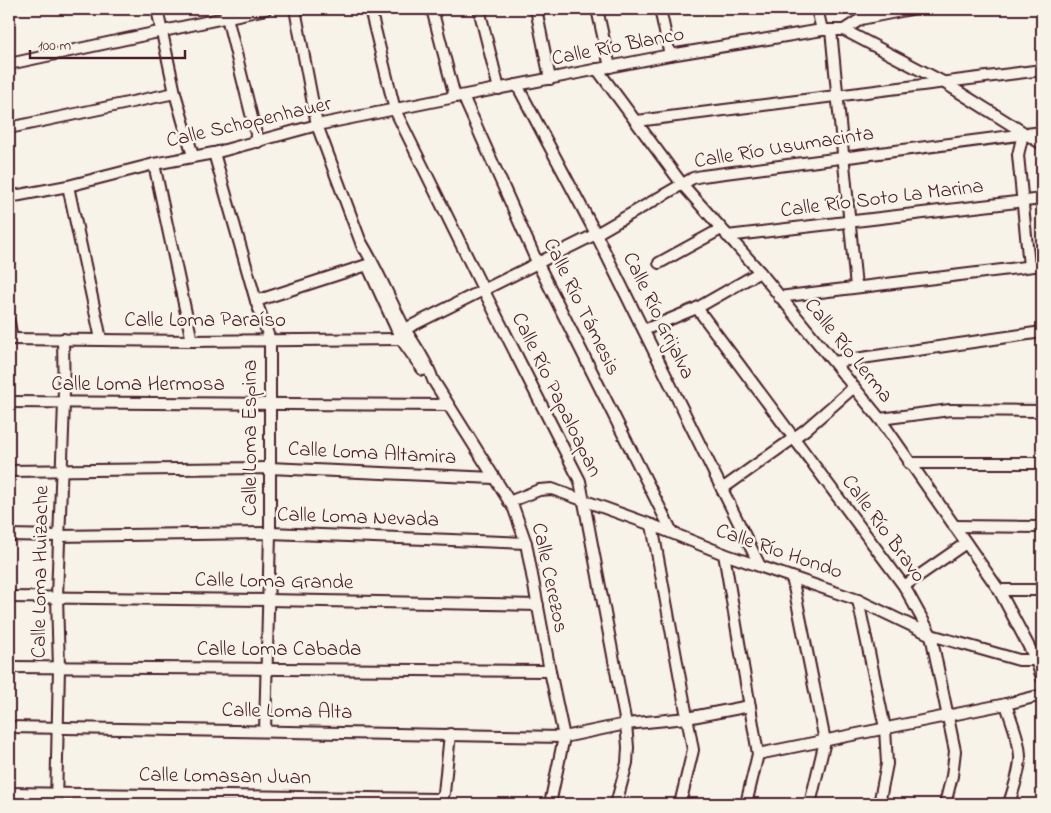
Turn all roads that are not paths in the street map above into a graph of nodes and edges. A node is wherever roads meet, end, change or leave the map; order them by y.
1 (157, 9) edge
2 (266, 9) edge
3 (295, 9) edge
4 (370, 9) edge
5 (432, 9) edge
6 (479, 9) edge
7 (536, 9) edge
8 (598, 9) edge
9 (660, 9) edge
10 (817, 9) edge
11 (911, 9) edge
12 (883, 11) edge
13 (225, 13) edge
14 (826, 30) junction
15 (844, 30) junction
16 (162, 31) junction
17 (670, 55) junction
18 (9, 64) edge
19 (610, 67) junction
20 (597, 69) junction
21 (1042, 70) edge
22 (550, 79) junction
23 (943, 82) junction
24 (517, 85) junction
25 (499, 89) junction
26 (175, 93) junction
27 (459, 96) junction
28 (838, 96) junction
29 (395, 110) junction
30 (637, 121) junction
31 (317, 125) junction
32 (9, 128) edge
33 (1042, 132) edge
34 (1023, 134) junction
35 (258, 142) junction
36 (1042, 144) edge
37 (214, 152) junction
38 (193, 156) junction
39 (844, 157) junction
40 (154, 164) junction
41 (682, 184) junction
42 (68, 186) junction
43 (9, 197) edge
44 (1042, 200) edge
45 (1023, 202) junction
46 (850, 222) junction
47 (724, 232) junction
48 (596, 234) junction
49 (361, 242) junction
50 (537, 262) junction
51 (659, 263) dead end
52 (367, 265) junction
53 (1042, 265) edge
54 (1029, 266) junction
55 (760, 272) junction
56 (856, 287) junction
57 (483, 289) junction
58 (779, 297) junction
59 (256, 301) junction
60 (697, 308) junction
61 (9, 322) edge
62 (405, 328) junction
63 (644, 330) junction
64 (1042, 332) edge
65 (10, 339) edge
66 (64, 339) junction
67 (101, 339) junction
68 (401, 339) junction
69 (270, 340) junction
70 (192, 341) junction
71 (834, 362) junction
72 (433, 380) junction
73 (854, 387) junction
74 (9, 402) edge
75 (64, 403) junction
76 (448, 404) junction
77 (270, 405) junction
78 (1042, 411) edge
79 (880, 419) junction
80 (793, 438) junction
81 (909, 462) junction
82 (1042, 463) edge
83 (270, 468) junction
84 (9, 471) edge
85 (61, 471) junction
86 (494, 478) junction
87 (722, 489) junction
88 (584, 500) junction
89 (509, 502) junction
90 (652, 525) junction
91 (954, 526) junction
92 (1042, 527) edge
93 (672, 532) junction
94 (270, 533) junction
95 (9, 535) edge
96 (58, 536) junction
97 (526, 543) junction
98 (966, 544) junction
99 (724, 554) junction
100 (760, 566) junction
101 (792, 577) junction
102 (904, 586) junction
103 (999, 590) junction
104 (1042, 590) edge
105 (9, 597) edge
106 (57, 597) junction
107 (268, 600) junction
108 (858, 600) junction
109 (538, 606) junction
110 (931, 635) junction
111 (1039, 660) edge
112 (9, 667) edge
113 (59, 668) junction
114 (267, 669) junction
115 (550, 671) junction
116 (1042, 678) edge
117 (1042, 695) edge
118 (1006, 704) junction
119 (750, 706) junction
120 (948, 715) junction
121 (687, 718) junction
122 (626, 724) junction
123 (9, 726) edge
124 (58, 726) junction
125 (885, 728) junction
126 (265, 731) junction
127 (450, 734) junction
128 (564, 736) junction
129 (824, 741) junction
130 (758, 754) junction
131 (9, 793) edge
132 (56, 793) junction
133 (56, 804) edge
134 (550, 804) edge
135 (616, 804) edge
136 (680, 804) edge
137 (746, 804) edge
138 (810, 804) edge
139 (879, 804) edge
140 (945, 804) edge
141 (1009, 804) edge

1 - 16 street
2 - 13 street
3 - 31 street, Calle Cerezos
4 - 29 street, Calle Río Papaloapan
5 - 27 street, Calle Río Támesis
6 - 25 street
7 - 22 street
8 - 19 street
9 - 17 street
10 - 14 street
11 - 12 street
12 - 15 street
13 - 16 street
13 - 35 street
14 - 15 street, Calle Río Blanco
14 - 17 street, Calle Río Blanco
14 - 28 street
15 - 23 street, Calle Río Blanco
16 - 18 street
16 - 26 street
17 - 19 street, Calle Río Blanco
19 - 20 street, Calle Río Blanco
20 - 22 street, Calle Río Blanco
20 - 30 street, Calle Río Lerma
21 - 23 street
22 - 24 street, Calle Río Blanco
23 - 28 street
23 - 34 street, Calle Río Blanco
24 - 25 street, Calle Río Blanco
24 - 48 street, Calle Río Grijalva
25 - 27 street, Calle Schopenhauer
26 - 32 street
26 - 38 street
27 - 29 street, Calle Schopenhauer
27 - 50 street, Calle Río Támesis
28 - 30 street
28 - 39 street
29 - 31 street, Calle Schopenhauer
29 - 57 street, Calle Río Papaloapan
30 - 41 street, Calle Río Lerma
31 - 35 street, Calle Schopenhauer
31 - 49 street, Calle Cerezos
33 - 34 street, Calle Río Usumacinta
34 - 36 street, Calle Río Blanco
34 - 39 street, Calle Río Usumacinta
34 - 45 street
35 - 37 street, Calle Schopenhauer
37 - 38 street, Calle Schopenhauer
37 - 59 street, Calle Loma Espina
38 - 40 street, Calle Schopenhauer
39 - 41 street, Calle Río Usumacinta
39 - 46 street
40 - 42 street, Calle Schopenhauer
40 - 70 street
41 - 47 street, Calle Río Lerma
41 - 48 street, Calle Río Usumacinta
42 - 43 street, Calle Schopenhauer
42 - 67 street
44 - 45 street, Calle Río Soto La Marina
45 - 46 street, Calle Río Soto La Marina
45 - 54 street
46 - 47 street, Calle Río Soto La Marina
46 - 56 street
47 - 51 street
47 - 55 street, Calle Río Lerma
48 - 50 street, Calle Río Usumacinta
48 - 63 street, Calle Río Grijalva
49 - 52 street, Calle Cerezos
49 - 62 street, Calle Cerezos
50 - 57 street, Calle Río Usumacinta
50 - 93 street, Calle Río Támesis
52 - 59 street
52 - 68 street, Calle Cerezos
53 - 54 street
54 - 56 street
55 - 58 street, Calle Río Lerma
55 - 60 street
56 - 58 street
57 - 62 street, Calle Río Usumacinta
57 - 88 street, Calle Río Papaloapan
58 - 71 street, Calle Río Lerma
59 - 69 street, Calle Loma Espina
60 - 63 street
60 - 80 street, Calle Río Bravo
61 - 65 street
62 - 72 street, Calle Cerezos
63 - 87 street, Calle Río Grijalva
64 - 71 street
65 - 66 street, Calle Loma Paraíso
66 - 67 street, Calle Loma Paraíso
66 - 75 street, Calle Loma Huizache
67 - 70 street, Calle Loma Paraíso
68 - 69 street, Calle Loma Paraíso
68 - 72 street, Calle Cerezos
69 - 70 street, Calle Loma Paraíso
69 - 77 street, Calle Loma Espina
71 - 73 street, Calle Río Lerma
72 - 76 street, Calle Cerezos
73 - 79 street, Calle Río Lerma
73 - 80 street
74 - 75 street, Calle Loma Hermosa
75 - 77 street, Calle Loma Hermosa
75 - 85 street, Calle Loma Huizache
76 - 77 street, Calle Loma Hermosa
76 - 86 street, Calle Cerezos
77 - 83 street, Calle Loma Espina
78 - 79 street
79 - 81 street, Calle Río Lerma
80 - 87 street
80 - 102 street, Calle Río Bravo
81 - 82 street
81 - 91 street, Calle Río Lerma
83 - 85 street, Calle Loma Altamira
83 - 86 street, Calle Loma Altamira
83 - 94 street, Calle Loma Espina
84 - 85 street, Calle Loma Altamira
85 - 96 street, Calle Loma Huizache
86 - 89 street, Calle Cerezos
87 - 100 street, Calle Río Grijalva
88 - 89 street, Calle Río Hondo
88 - 90 street, Calle Río Hondo
88 - 122 street, Calle Río Papaloapan
89 - 97 street, Calle Cerezos
90 - 93 street, Calle Río Hondo
90 - 121 street
91 - 92 street
91 - 98 street, Calle Río Lerma
93 - 99 street, Calle Río Hondo
94 - 96 street, Calle Loma Nevada
94 - 97 street, Calle Loma Nevada
94 - 107 street, Calle Loma Espina
95 - 96 street, Calle Loma Nevada
96 - 106 street, Calle Loma Huizache
97 - 109 street, Calle Cerezos
98 - 102 street
98 - 103 street, Calle Río Lerma
99 - 100 street, Calle Río Hondo
99 - 119 street
100 - 101 street, Calle Río Hondo
101 - 108 street, Calle Río Hondo
101 - 129 street
102 - 110 street, Calle Río Bravo
103 - 104 street
103 - 111 street, Calle Río Lerma
105 - 106 street, Calle Loma Grande
106 - 107 street, Calle Loma Grande
106 - 113 street, Calle Loma Huizache
107 - 109 street, Calle Loma Grande
107 - 114 street, Calle Loma Espina
108 - 110 street, Calle Río Hondo
108 - 125 street
109 - 115 street, Calle Cerezos
110 - 111 street, Calle Río Hondo
110 - 120 street, Calle Río Bravo
111 - 116 street, Calle Río Lerma
112 - 113 street, Calle Loma Cabada
113 - 114 street, Calle Loma Cabada
113 - 124 street, Calle Loma Huizache
114 - 115 street, Calle Loma Cabada
114 - 126 street, Calle Loma Espina
115 - 128 street, Calle Cerezos
117 - 118 street
118 - 120 street
118 - 141 street
119 - 121 street, Calle Loma Alta
119 - 130 street
120 - 125 street
120 - 140 street, Calle Río Bravo
121 - 122 street, Calle Loma Alta
121 - 136 street
122 - 128 street, Calle Loma Alta
122 - 135 street, Calle Río Papaloapan
123 - 124 street, Calle Loma Alta
124 - 126 street, Calle Loma Alta
124 - 132 street, Calle Loma Huizache
125 - 129 street
125 - 139 street
126 - 127 street, Calle Loma Alta
127 - 128 street, Calle Loma Alta
127 - 132 street, Calle Lomasan Juan
128 - 134 street, Calle Cerezos
129 - 130 street
129 - 138 street
130 - 137 street
131 - 132 street, Calle Lomasan Juan
132 - 133 street, Calle Loma Huizache

